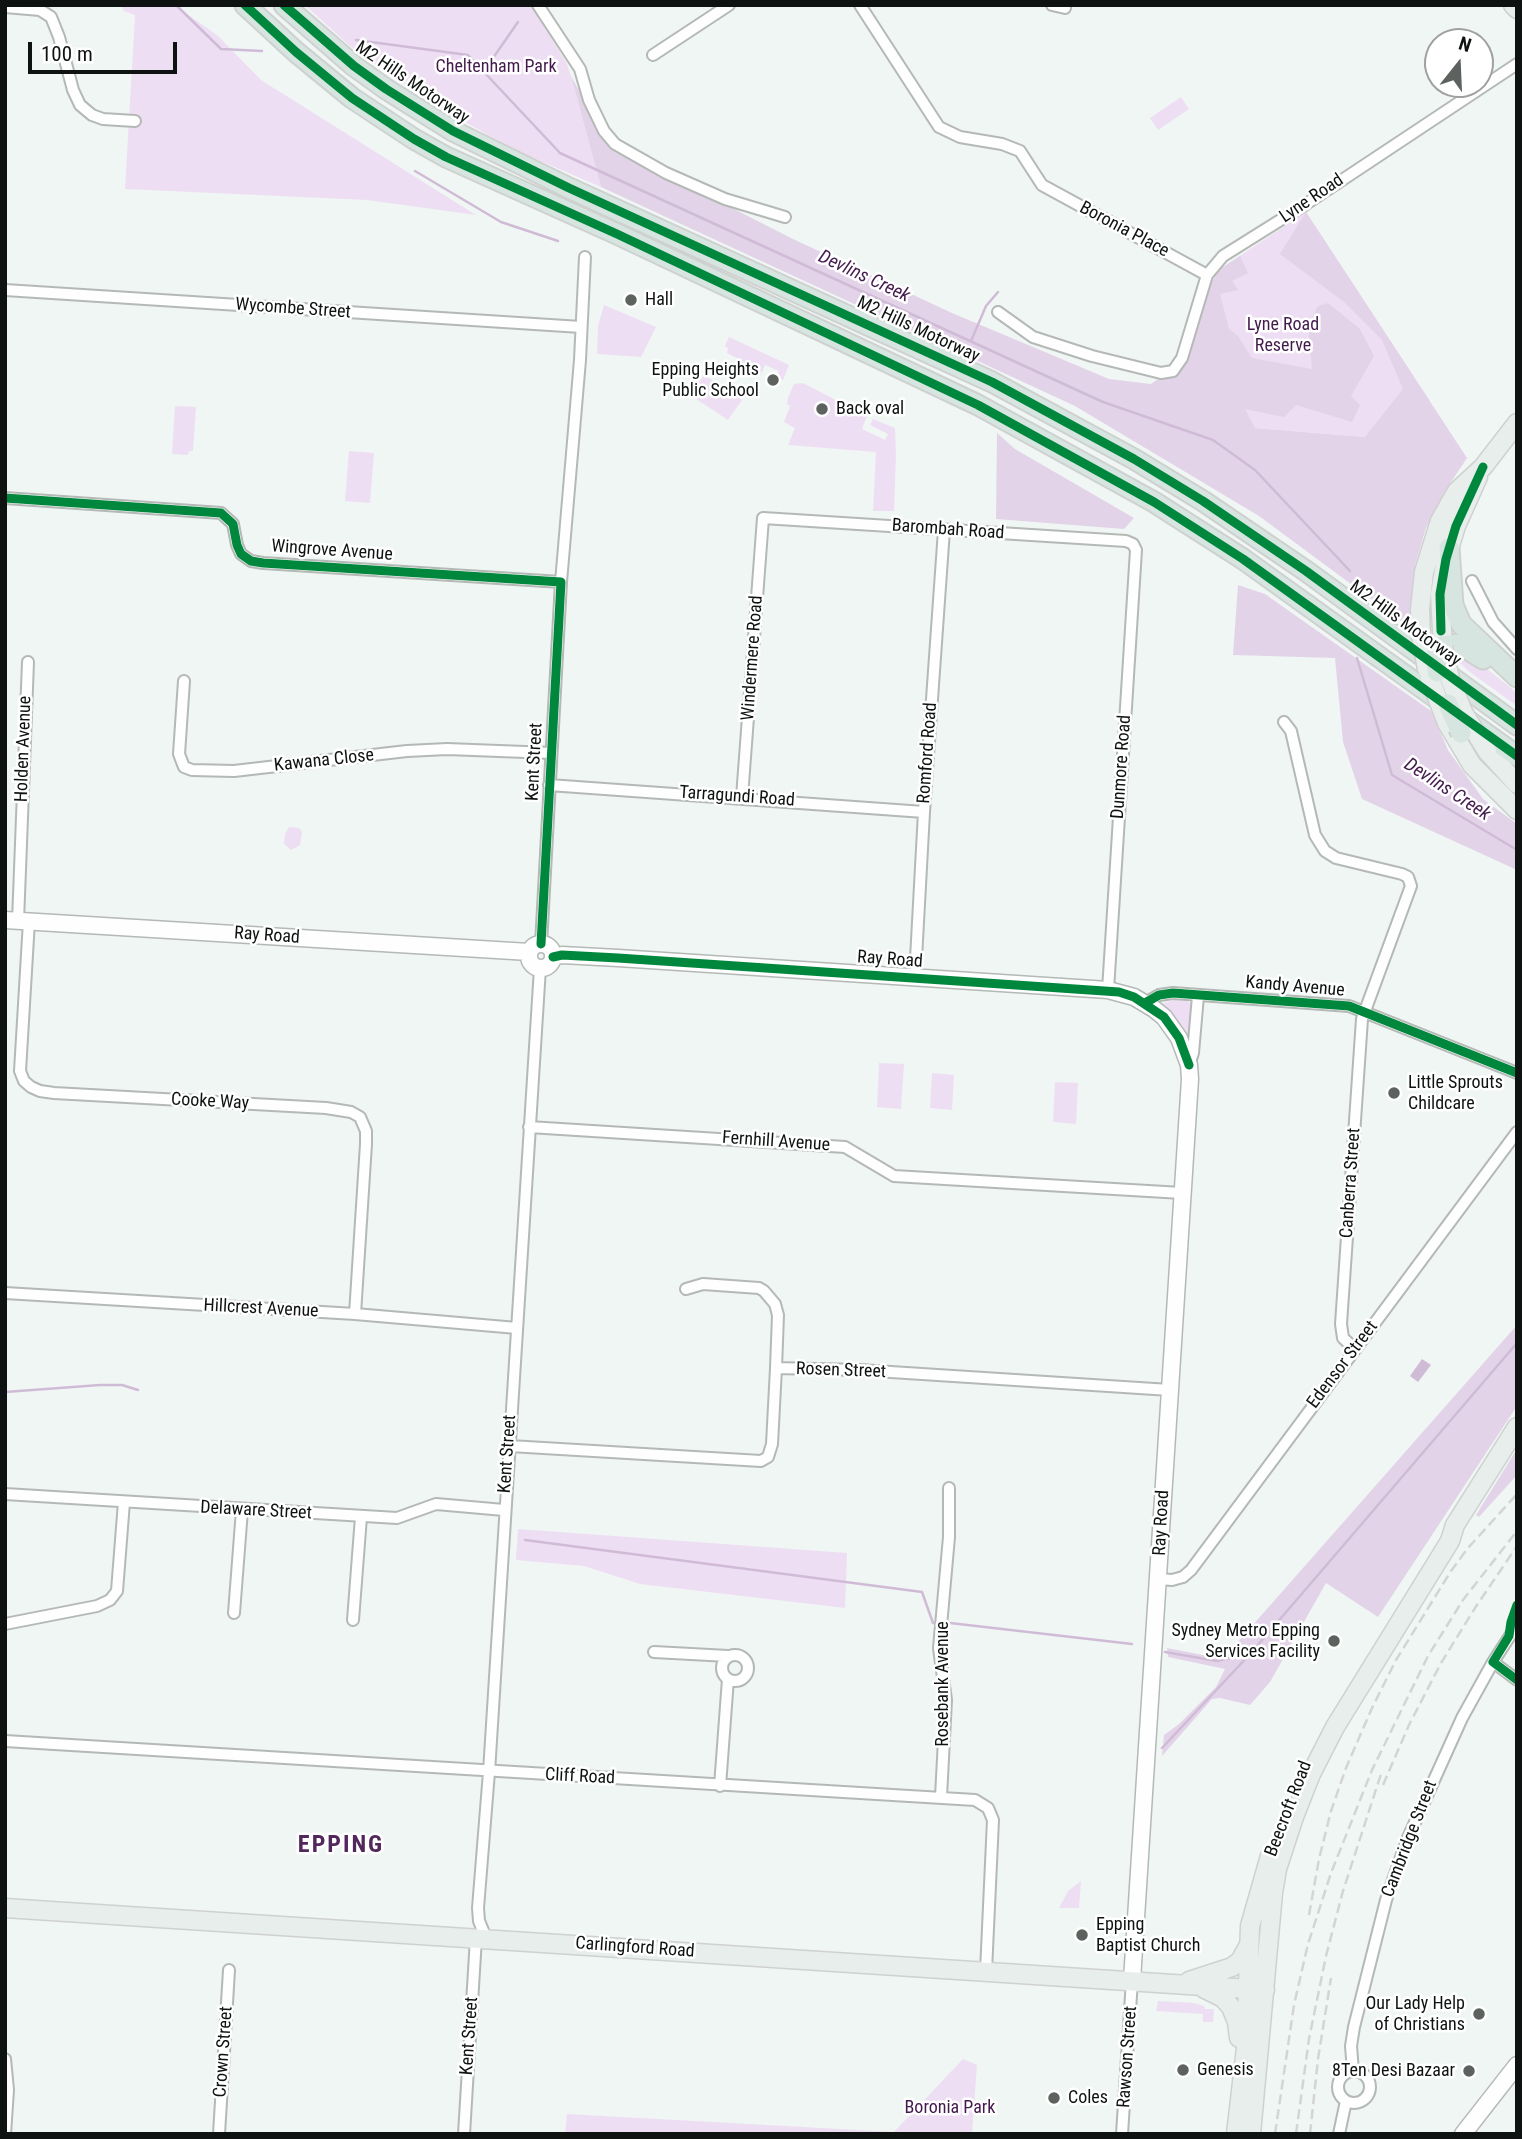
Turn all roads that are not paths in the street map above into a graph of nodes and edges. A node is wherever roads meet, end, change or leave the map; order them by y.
1 (245, 5) edge
2 (285, 5) edge
3 (538, 5) edge
4 (729, 5) edge
5 (860, 5) edge
6 (1052, 5) edge
7 (1513, 5) edge
8 (5, 7) edge
9 (1065, 8) dead end
10 (1517, 9) edge
11 (653, 55) dead end
12 (1517, 64) edge
13 (135, 121) dead end
14 (785, 218) dead end
15 (586, 257) dead end
16 (1208, 275) junction
17 (5, 290) edge
18 (998, 312) dead end
19 (581, 327) junction
20 (1517, 423) edge
21 (1483, 467) junction
22 (5, 498) edge
23 (763, 519) joint
24 (944, 530) junction
25 (1133, 544) joint
26 (1449, 548) junction
27 (1472, 581) dead end
28 (561, 582) junction
29 (1514, 642) edge
30 (1443, 646) junction
31 (28, 662) dead end
32 (1517, 677) edge
33 (184, 681) dead end
34 (1517, 685) edge
35 (1284, 722) dead end
36 (1517, 725) edge
37 (1456, 735) junction
38 (551, 754) junction
39 (1517, 756) edge
40 (1517, 784) edge
41 (550, 785) junction
42 (742, 797) junction
43 (1517, 810) edge
44 (924, 812) junction
45 (18, 921) edge
46 (535, 948) junction
47 (553, 957) junction
48 (540, 968) junction
49 (915, 977) junction
50 (1108, 990) junction
51 (1198, 996) junction
52 (1145, 1003) junction
53 (1362, 1012) junction
54 (1189, 1065) junction
55 (1517, 1073) edge
56 (529, 1127) junction
57 (1517, 1132) edge
58 (1182, 1193) junction
59 (685, 1289) dead end
60 (5, 1293) edge
61 (355, 1314) junction
62 (517, 1328) junction
63 (1354, 1349) junction
64 (776, 1368) junction
65 (1170, 1390) junction
66 (1517, 1427) edge
67 (510, 1446) junction
68 (948, 1488) dead end
69 (5, 1494) edge
70 (124, 1502) junction
71 (242, 1510) junction
72 (504, 1510) junction
73 (361, 1517) junction
74 (1455, 1525) junction
75 (1158, 1579) junction
76 (234, 1613) dead end
77 (353, 1620) dead end
78 (5, 1624) edge
79 (1517, 1625) edge
80 (654, 1652) dead end
81 (728, 1656) junction
82 (1493, 1662) junction
83 (728, 1679) junction
84 (1517, 1680) edge
85 (5, 1741) edge
86 (489, 1772) junction
87 (720, 1786) junction
88 (941, 1797) junction
89 (5, 1908) edge
90 (1250, 1937) junction
91 (481, 1938) junction
92 (229, 1970) dead end
93 (986, 1971) junction
94 (1132, 1980) junction
95 (1182, 1984) junction
96 (1256, 1989) junction
97 (5, 2059) edge
98 (1517, 2065) edge
99 (1353, 2071) junction
100 (1242, 2078) junction
101 (1346, 2101) junction
102 (5, 2134) edge
103 (219, 2134) edge
104 (464, 2134) edge
105 (1122, 2134) edge
106 (1236, 2134) edge
107 (1251, 2134) edge
108 (1339, 2134) edge
109 (1463, 2134) edge

1 - 39 highway
2 - 36 highway, M2 Hills Motorway
3 - 14 street
4 - 11 street
5 - 16 street, Boronia Place
6 - 9 street
7 - 10 main road
8 - 13 street
12 - 16 street, Lyne Road
15 - 19 street, Kent Street
16 - 18 street, Lyne Road
17 - 19 street, Wycombe Street
19 - 28 street, Kent Street
20 - 21 main road
21 - 26 main road
21 - 37 main road, bridge
22 - 28 street, Wingrove Avenue
23 - 24 street, Barombah Road
23 - 42 street, Windermere Road
24 - 25 street, Barombah Road
24 - 44 street, Romford Road
25 - 50 street, Dunmore Road
26 - 30 main road
26 - 32 highway
27 - 29 street
28 - 38 street, Kent Street
30 - 34 highway
30 - 37 highway, bridge
30 - 40 main road, bridge
31 - 45 street, Holden Avenue
33 - 38 street, Kawana Close
35 - 53 street, Canberra Street
37 - 43 main road
38 - 41 street, Kent Street
41 - 42 street, Tarragundi Road
41 - 46 street, Kent Street
42 - 44 street, Tarragundi Road
44 - 49 street, Romford Road
45 - 46 street, Ray Road
45 - 61 street, Cooke Way
46 - 47 street
46 - 48 street
47 - 48 street
47 - 49 street, Ray Road
48 - 56 street, Kent Street
49 - 50 street, Ray Road
50 - 52 street, Ray Road
51 - 52 street, Kandy Avenue
51 - 53 street, Kandy Avenue
51 - 54 street, Ray Road
52 - 54 street, Ray Road
53 - 55 street, Kandy Avenue
53 - 63 street, Canberra Street
54 - 58 street, Ray Road
56 - 58 street, Fernhill Avenue
56 - 62 street, Kent Street
57 - 63 street, Edensor Street
58 - 65 street, Ray Road
59 - 64 street
60 - 61 street, Hillcrest Avenue
61 - 62 street, Hillcrest Avenue
62 - 67 street, Kent Street
63 - 75 street, Edensor Street
64 - 65 street, Rosen Street
64 - 67 street, Rosen Street
65 - 75 street, Ray Road
66 - 74 main road, Beecroft Road
67 - 72 street, Kent Street
68 - 88 street, Rosebank Avenue
69 - 70 street, Delaware Street
70 - 71 street, Delaware Street
70 - 78 street
71 - 73 street, Delaware Street
71 - 76 street
72 - 73 street, Delaware Street
72 - 86 street, Kent Street
73 - 77 street
74 - 90 main road, Beecroft Road
74 - 96 main road, Beecroft Road
75 - 94 street, Ray Road
79 - 82 street, Cambridge Street
80 - 81 street
81 - 83 street
81 - 83 street
82 - 84 street
82 - 99 street, Cambridge Street
83 - 87 street
85 - 86 street, Cliff Road
86 - 87 street, Cliff Road
86 - 91 street, Kent Street
87 - 88 street, Cliff Road
88 - 93 street, Cliff Road
89 - 91 main road, Carlingford Road
90 - 95 main road
90 - 96 main road, Beecroft Road
91 - 93 main road, Carlingford Road
91 - 104 street, Kent Street
92 - 103 street, Crown Street
93 - 94 main road, Carlingford Road
94 - 95 main road, Carlingford Road
94 - 105 street, Rawson Street
95 - 96 main road, Carlingford Road
95 - 100 main road
96 - 100 main road, Beecroft Road
96 - 107 main road, Beecroft Road
97 - 102 street
98 - 109 street
99 - 101 street, Cambridge Street
99 - 101 street, Cambridge Street
100 - 106 main road, Beecroft Road
101 - 108 street, Cambridge Street

